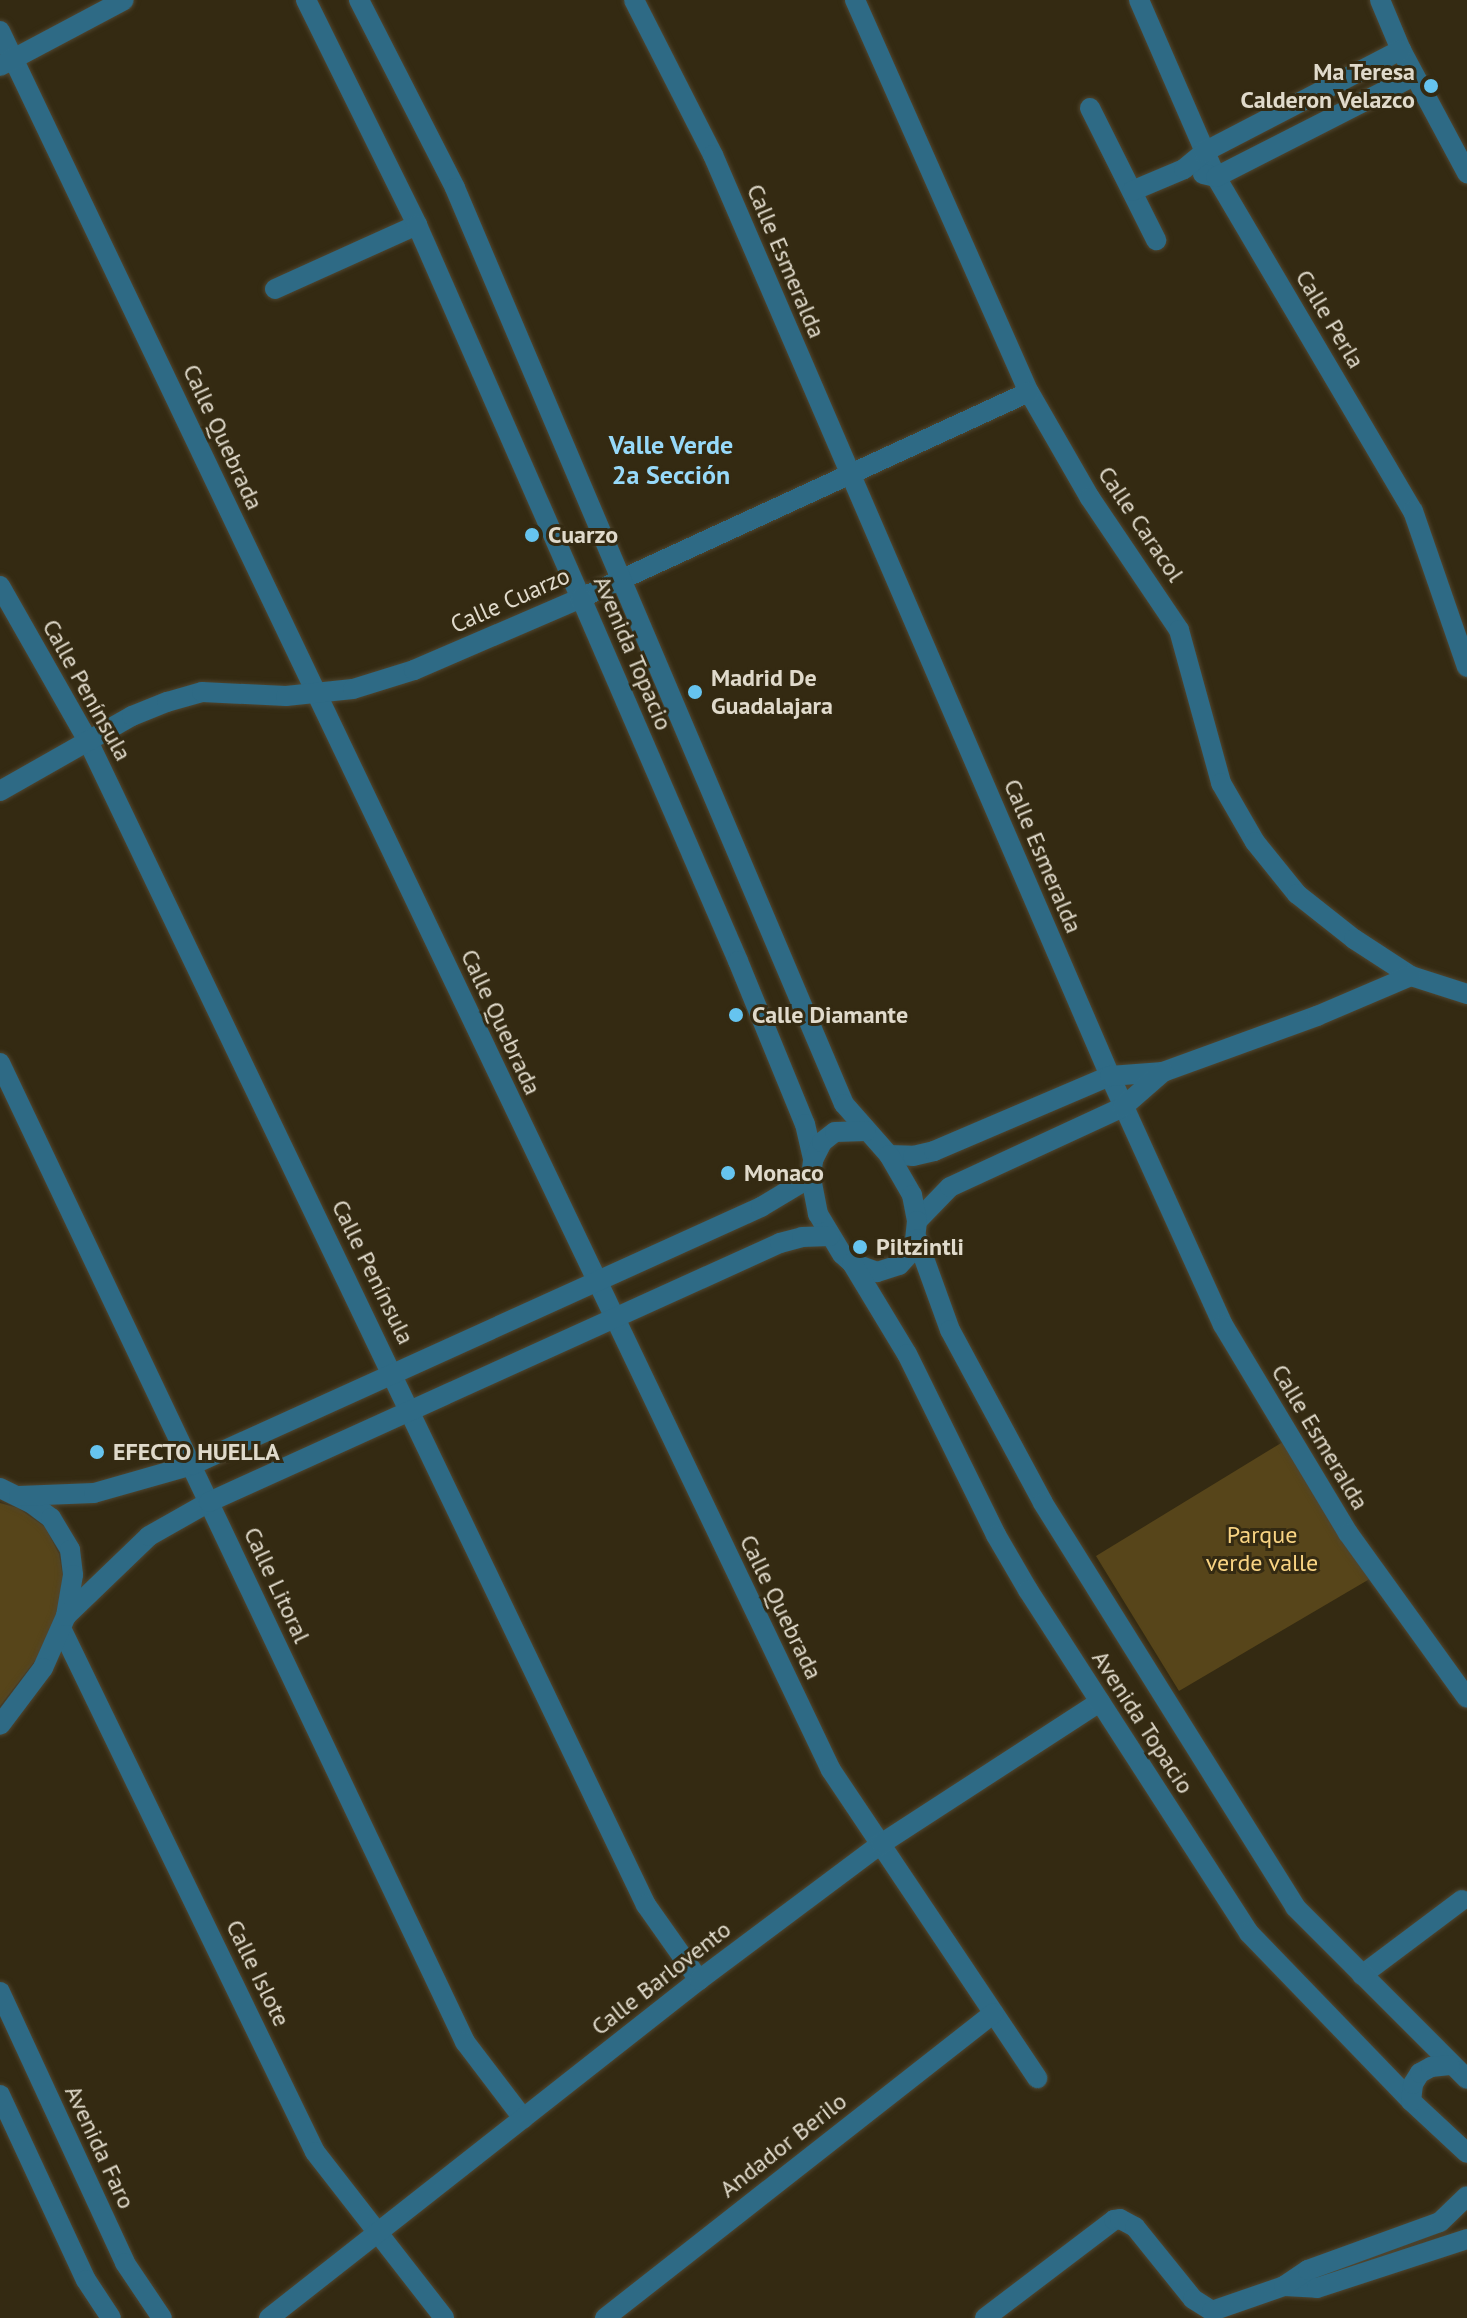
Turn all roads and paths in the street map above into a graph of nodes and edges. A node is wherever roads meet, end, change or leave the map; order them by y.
1 (124, 0) edge
2 (306, 0) edge
3 (359, 0) edge
4 (634, 0) edge
5 (855, 0) edge
6 (1139, 0) edge
7 (1380, 0) edge
8 (0, 31) edge
9 (1401, 50) junction
10 (8, 62) edge
11 (1414, 76) junction
12 (1090, 108) dead end
13 (1204, 152) junction
14 (1184, 169) junction
15 (1467, 173) edge
16 (1216, 177) junction
17 (1132, 191) junction
18 (417, 225) junction
19 (1156, 240) dead end
20 (275, 289) dead end
21 (1029, 392) junction
22 (849, 476) junction
23 (619, 580) junction
24 (0, 586) edge
25 (581, 598) junction
26 (1467, 667) edge
27 (316, 694) junction
28 (88, 741) junction
29 (0, 791) edge
30 (1411, 976) junction
31 (1467, 994) edge
32 (0, 1063) edge
33 (1163, 1072) junction
34 (1110, 1076) junction
35 (1123, 1107) junction
36 (866, 1131) junction
37 (889, 1155) junction
38 (812, 1168) junction
39 (917, 1230) junction
40 (830, 1236) junction
41 (852, 1263) junction
42 (596, 1283) junction
43 (614, 1321) junction
44 (393, 1373) junction
45 (411, 1411) junction
46 (192, 1465) junction
47 (10, 1492) edge
48 (209, 1502) junction
49 (63, 1622) junction
50 (1467, 1698) edge
51 (1100, 1702) junction
52 (0, 1725) edge
53 (881, 1844) junction
54 (1462, 1900) dead end
55 (1362, 1975) junction
56 (699, 1980) junction
57 (0, 1992) edge
58 (994, 2013) junction
59 (1450, 2065) junction
60 (1037, 2078) dead end
61 (1467, 2079) edge
62 (0, 2095) edge
63 (1411, 2101) junction
64 (523, 2118) junction
65 (1467, 2153) edge
66 (1467, 2196) edge
67 (378, 2232) junction
68 (1467, 2239) edge
69 (1284, 2286) junction
70 (111, 2318) edge
71 (162, 2318) edge
72 (269, 2318) edge
73 (444, 2318) edge
74 (605, 2318) edge
75 (985, 2318) edge

1 - 10 street
2 - 18 street, Avenida Topacio
3 - 23 street, Avenida Topacio
4 - 22 street, Calle Esmeralda
5 - 21 street, Calle Caracol
6 - 13 street, Calle Perla
7 - 9 street
8 - 10 street, Calle Quebrada
9 - 11 street
9 - 13 street
10 - 27 street, Calle Quebrada
11 - 15 street
11 - 16 street
12 - 17 street
13 - 14 street
13 - 16 street, Calle Perla
14 - 16 street
14 - 17 street
16 - 26 street, Calle Perla
17 - 19 street
18 - 20 street
18 - 25 street, Avenida Topacio
21 - 22 street, Calle Cuarzo
21 - 30 street, Calle Caracol
22 - 23 street, Calle Cuarzo
22 - 34 street, Calle Esmeralda
23 - 25 street, Calle Cuarzo
23 - 36 street, Avenida Topacio
24 - 28 street, Calle Península
25 - 27 street, Calle Cuarzo
25 - 38 street, Avenida Topacio
27 - 28 street, Calle Cuarzo
27 - 42 street, Calle Quebrada
28 - 29 street, Calle Cuarzo
28 - 44 street, Calle Península
30 - 31 street, Calle Caracol
30 - 33 street
32 - 46 street, Calle Litoral
33 - 34 street
33 - 35 street
34 - 35 street, Calle Esmeralda
34 - 37 street
35 - 39 street
35 - 50 street, Calle Esmeralda
36 - 37 street
36 - 38 street
37 - 39 street
38 - 40 street
38 - 42 street
39 - 41 street
39 - 55 street, Avenida Topacio
40 - 41 street
40 - 43 street
41 - 51 street, Avenida Topacio
42 - 43 street, Calle Quebrada
42 - 44 street
43 - 45 street
43 - 53 street, Calle Quebrada
44 - 45 street, Calle Península
44 - 46 street
45 - 48 street
45 - 56 street, Calle Península
46 - 47 street
46 - 48 street, Calle Litoral
47 - 49 street
48 - 49 street
48 - 64 street, Calle Litoral
49 - 52 street
49 - 67 street, Calle Islote
51 - 53 street, Calle Barlovento
51 - 63 street, Avenida Topacio
53 - 56 street, Calle Barlovento
53 - 58 street, Calle Quebrada
54 - 55 street
55 - 59 street, Avenida Topacio
56 - 64 street, Calle Barlovento
57 - 71 street, Avenida Faro
58 - 60 street, Calle Quebrada
58 - 74 street, Andador Berilo
59 - 61 street, Avenida Topacio
59 - 63 street
62 - 70 street
63 - 65 street, Avenida Topacio
64 - 67 street, Calle Barlovento
66 - 69 street
67 - 72 street, Calle Barlovento
67 - 73 street, Calle Islote
68 - 69 street
69 - 75 street

